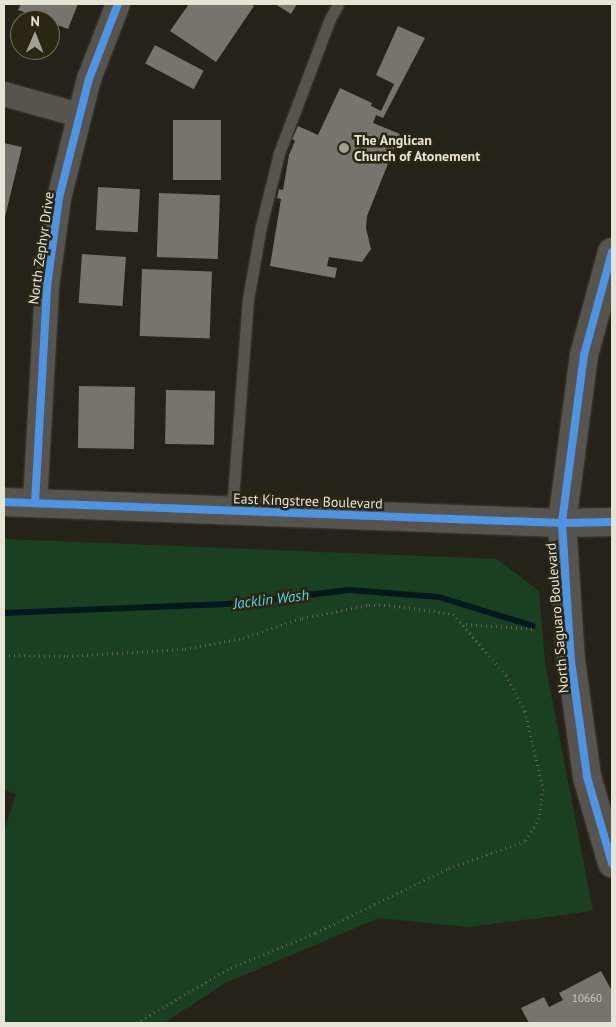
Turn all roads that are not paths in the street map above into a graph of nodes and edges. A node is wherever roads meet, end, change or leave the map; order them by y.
1 (118, 4) edge
2 (338, 4) edge
3 (4, 94) edge
4 (79, 115) junction
5 (612, 252) edge
6 (4, 502) edge
7 (35, 503) junction
8 (232, 511) junction
9 (612, 522) edge
10 (562, 523) junction
11 (612, 863) edge

1 - 4 street, North Zephyr Drive
2 - 8 lane
3 - 4 street
4 - 7 street, North Zephyr Drive
5 - 10 main road, North Saguaro Boulevard
6 - 7 main road, East Kingstree Boulevard
7 - 8 main road, East Kingstree Boulevard
8 - 10 main road, East Kingstree Boulevard
9 - 10 main road, East Kingstree Boulevard
10 - 11 main road, North Saguaro Boulevard

